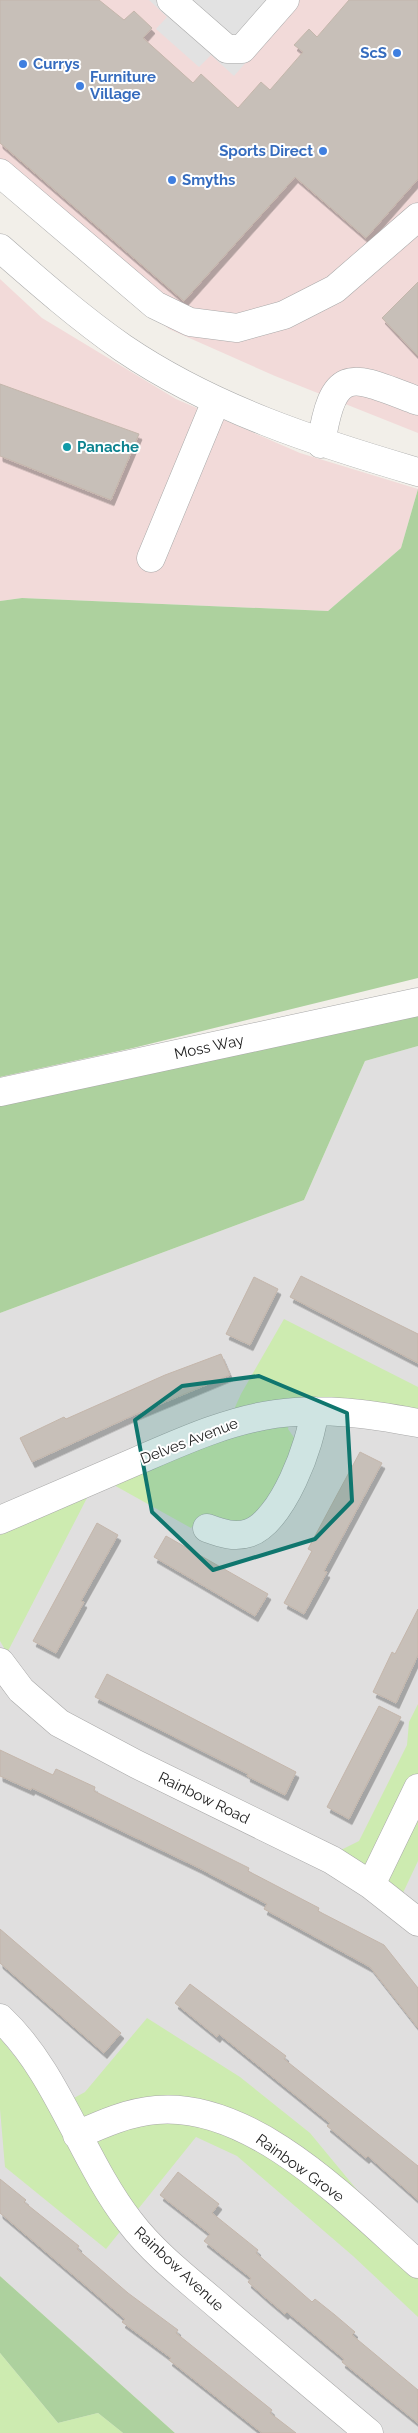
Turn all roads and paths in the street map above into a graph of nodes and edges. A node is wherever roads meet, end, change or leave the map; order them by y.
1 (172, 0) edge
2 (284, 0) edge
3 (0, 173) edge
4 (418, 217) edge
5 (0, 248) edge
6 (216, 401) junction
7 (418, 401) edge
8 (320, 444) junction
9 (418, 472) edge
10 (152, 558) dead end
11 (418, 1002) edge
12 (0, 1092) edge
13 (314, 1411) junction
14 (418, 1423) edge
15 (0, 1520) edge
16 (208, 1528) dead end
17 (0, 1662) edge
18 (418, 1788) edge
19 (370, 1885) junction
20 (418, 1922) edge
21 (0, 2018) edge
22 (77, 2135) junction
23 (418, 2264) edge
24 (369, 2433) edge

1 - 2 street
3 - 4 street
5 - 6 street
6 - 8 street
6 - 10 street
7 - 8 street
8 - 9 street
11 - 12 street, Moss Way
13 - 14 street, Delves Avenue
13 - 15 street, Delves Avenue
13 - 16 street
17 - 19 street, Rainbow Road
18 - 19 street
19 - 20 street, Rainbow Road
21 - 22 street, Rainbow Avenue
22 - 23 street, Rainbow Grove
22 - 24 street, Rainbow Avenue

